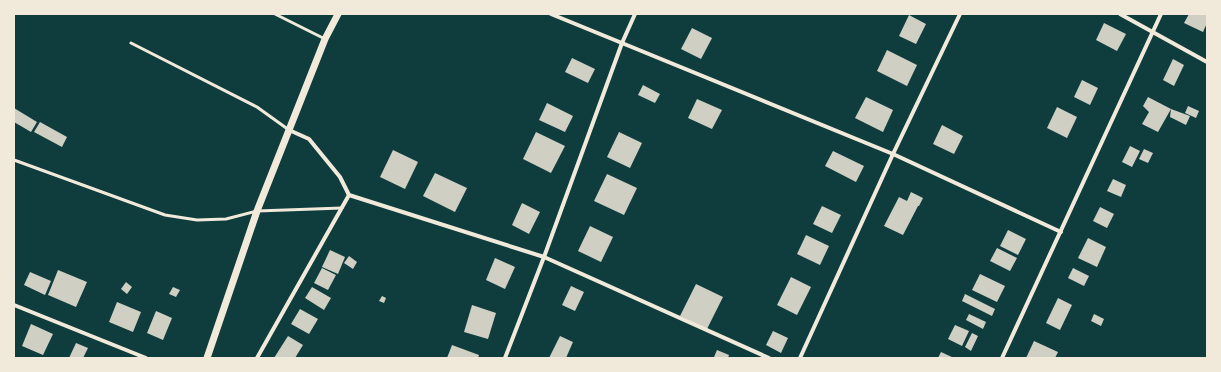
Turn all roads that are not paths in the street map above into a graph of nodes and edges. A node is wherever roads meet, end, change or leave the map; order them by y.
1 (275, 14) edge
2 (338, 14) edge
3 (551, 14) edge
4 (635, 14) edge
5 (960, 14) edge
6 (1120, 14) edge
7 (1161, 14) edge
8 (1153, 31) junction
9 (325, 40) junction
10 (131, 43) dead end
11 (622, 43) junction
12 (1207, 62) edge
13 (289, 130) junction
14 (893, 154) junction
15 (14, 160) edge
16 (349, 195) junction
17 (342, 208) junction
18 (258, 211) junction
19 (1061, 232) junction
20 (544, 257) junction
21 (14, 305) edge
22 (146, 358) edge
23 (207, 358) edge
24 (256, 358) edge
25 (505, 358) edge
26 (768, 358) edge
27 (800, 358) edge
28 (1002, 358) edge

1 - 9 lane
2 - 9 street
3 - 11 street
4 - 11 street
5 - 14 street
6 - 8 street
7 - 8 street
8 - 12 street
8 - 19 street
9 - 13 street
10 - 13 lane
11 - 14 street
11 - 20 street
13 - 16 street
13 - 18 street
14 - 19 street
14 - 27 street
15 - 18 lane
16 - 17 street
16 - 20 street
17 - 18 lane
17 - 24 street
18 - 23 street
19 - 28 street
20 - 25 street
20 - 26 street
21 - 22 street

